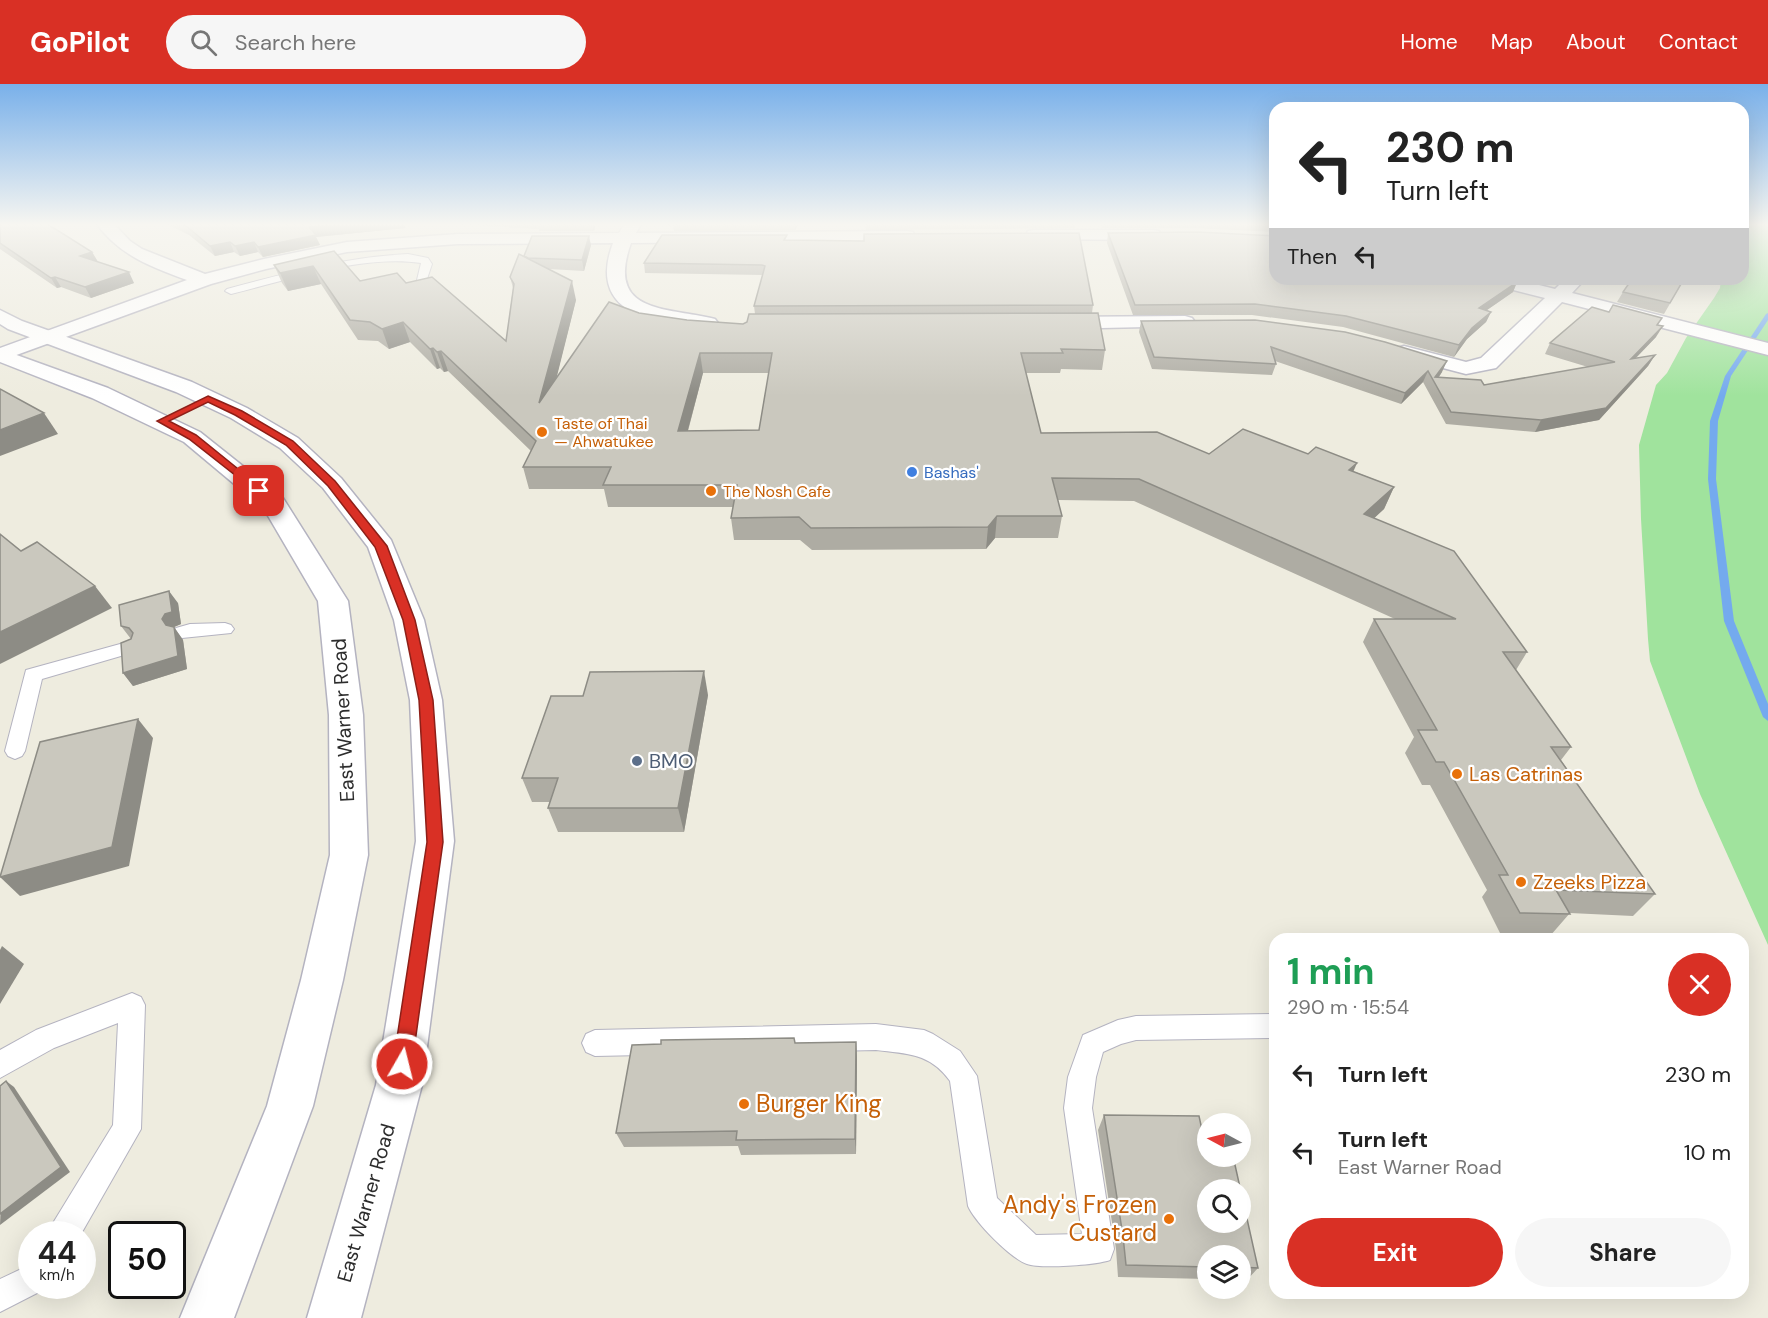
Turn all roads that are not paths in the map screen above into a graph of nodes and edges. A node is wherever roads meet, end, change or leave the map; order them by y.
1 (202, 281) edge
2 (275, 281) edge
3 (615, 281) edge
4 (1516, 285) edge
5 (1570, 285) edge
6 (231, 291) dead end
7 (1559, 296) junction
8 (0, 316) edge
9 (1210, 322) edge
10 (1032, 323) edge
11 (726, 324) edge
12 (51, 338) junction
13 (1388, 346) edge
14 (1768, 349) edge
15 (0, 355) edge
16 (208, 399) junction
17 (162, 421) junction
18 (225, 629) dead end
19 (182, 632) dead end
20 (130, 647) edge
21 (15, 751) dead end
22 (1269, 1026) edge
23 (595, 1042) dead end
24 (0, 1065) edge
25 (72, 1221) edge
26 (18, 1286) edge
27 (0, 1296) edge
28 (207, 1318) edge
29 (334, 1318) edge

1 - 12 street
2 - 6 lane
3 - 11 street
4 - 7 street
5 - 7 street
7 - 13 street
7 - 14 street
8 - 12 street, East Warner Road
9 - 10 street
12 - 15 street
12 - 16 street, East Warner Road
15 - 17 street, East Warner Road
16 - 17 street
16 - 29 street, East Warner Road
17 - 28 street, East Warner Road
18 - 19 lane
20 - 21 lane
22 - 23 lane
24 - 25 lane
26 - 27 lane

